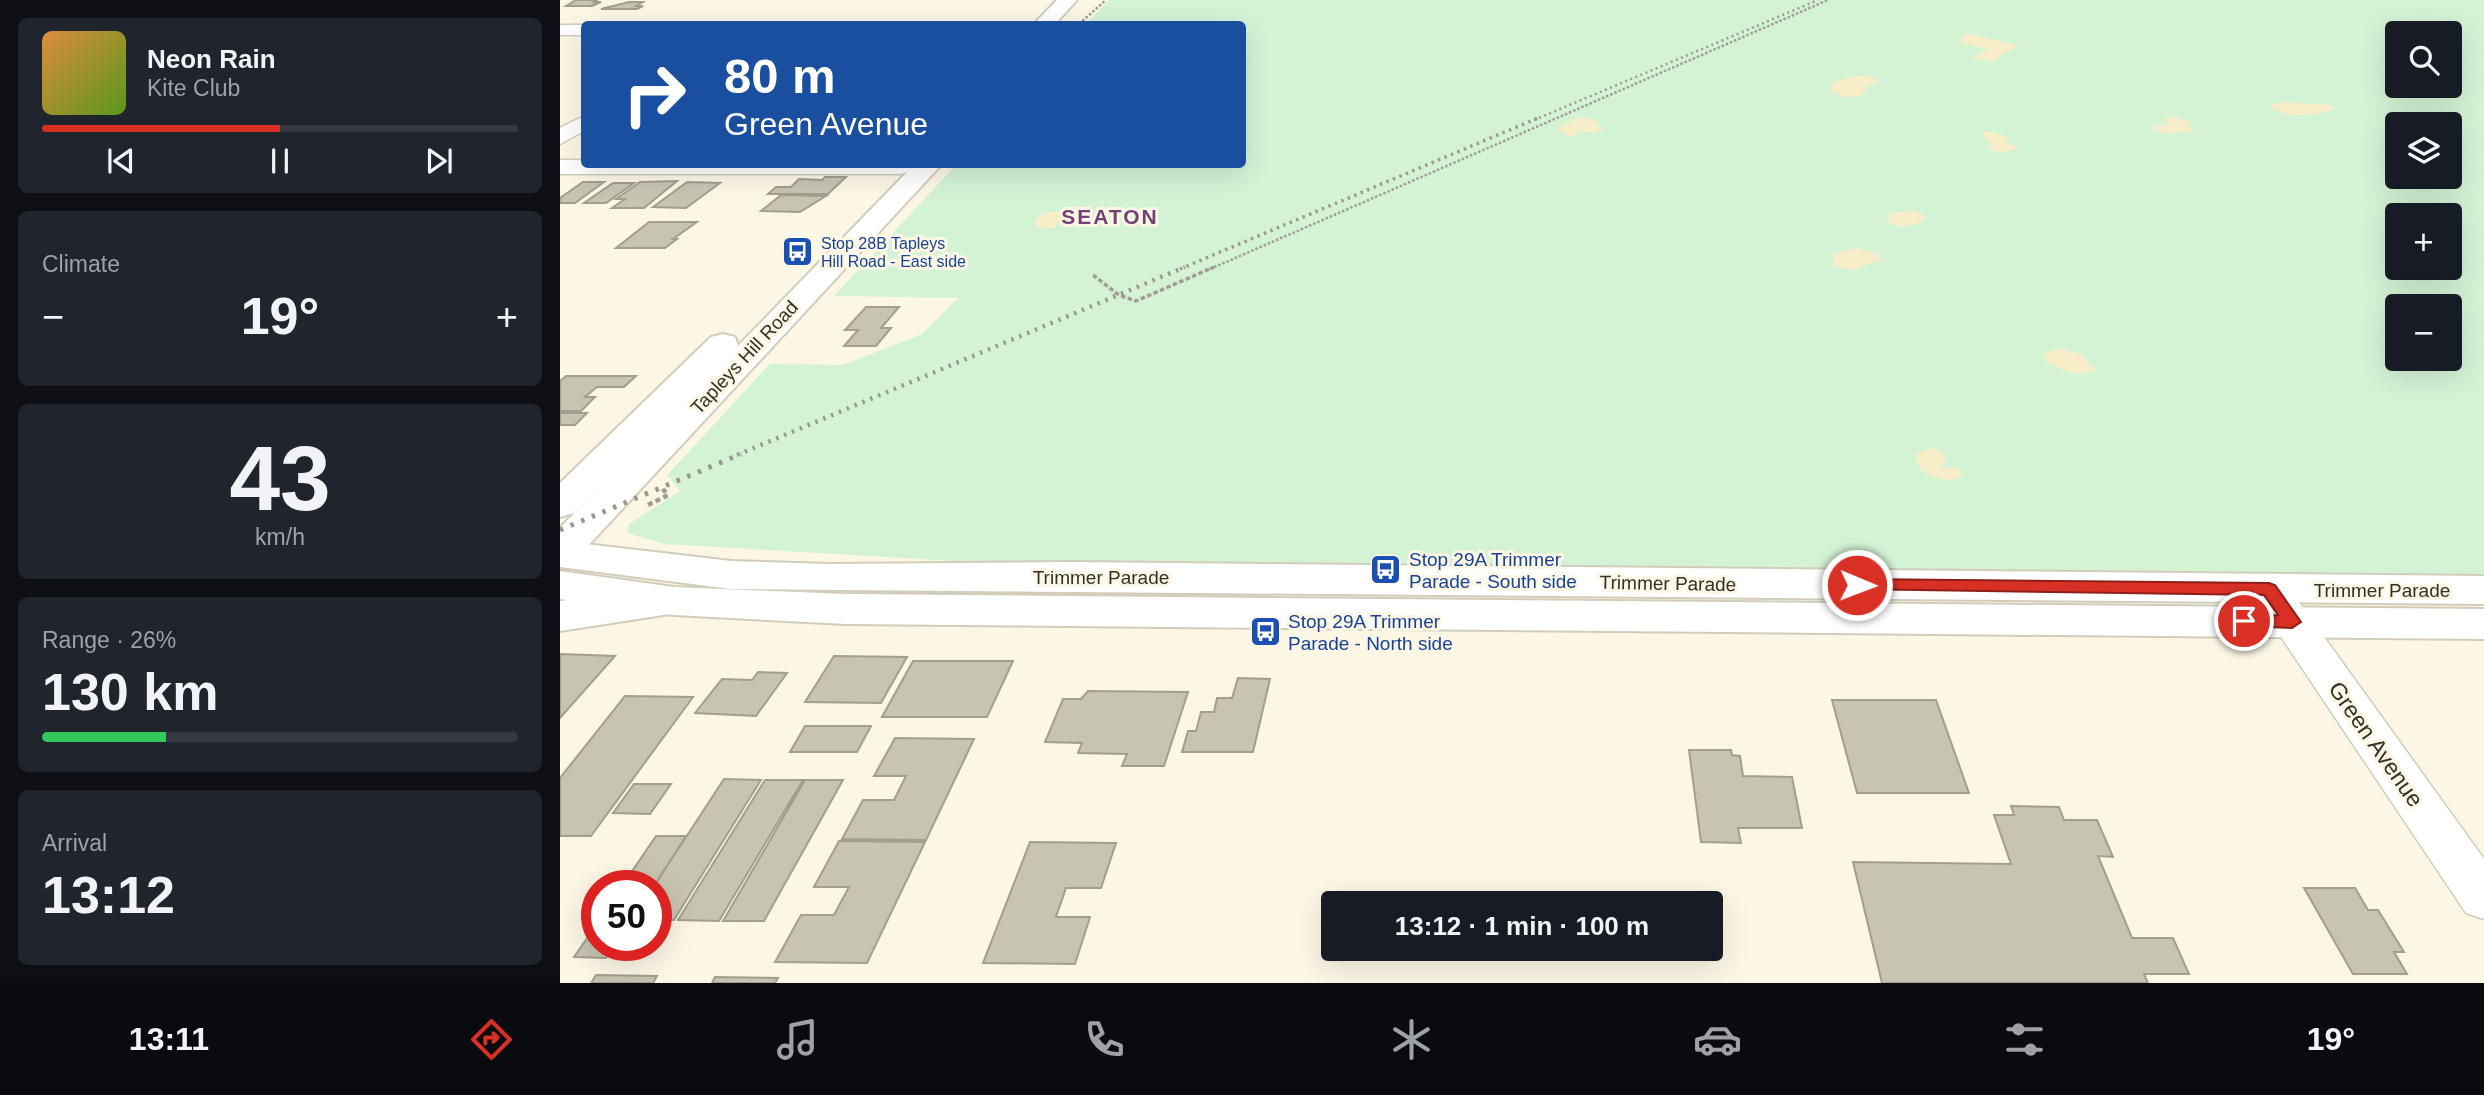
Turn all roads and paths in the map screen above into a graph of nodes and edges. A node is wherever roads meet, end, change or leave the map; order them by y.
1 (1068, 0) edge
2 (1090, 0) edge
3 (1106, 0) edge
4 (1828, 0) edge
5 (1047, 21) edge
6 (1070, 21) edge
7 (1082, 21) edge
8 (560, 30) edge
9 (581, 30) edge
10 (581, 124) edge
11 (560, 137) edge
12 (560, 167) edge
13 (581, 167) edge
14 (908, 168) edge
15 (908, 168) edge
16 (1093, 275) dead end
17 (568, 492) edge
18 (560, 553) edge
19 (560, 585) edge
20 (2484, 590) edge
21 (674, 601) junction
22 (2280, 606) junction
23 (560, 616) edge
24 (2484, 624) edge
25 (2484, 898) edge

1 - 5 main road
2 - 6 main road
3 - 7 path
4 - 16 path
8 - 9 street
10 - 11 street
12 - 13 street
14 - 17 main road, Tapleys Hill Road
15 - 18 main road, Tapleys Hill Road
18 - 22 main road, Trimmer Parade
19 - 21 main road, Trimmer Parade
20 - 22 main road, Trimmer Parade
21 - 22 main road, Trimmer Parade
21 - 23 main road
22 - 24 main road, Trimmer Parade
22 - 25 street, Green Avenue

